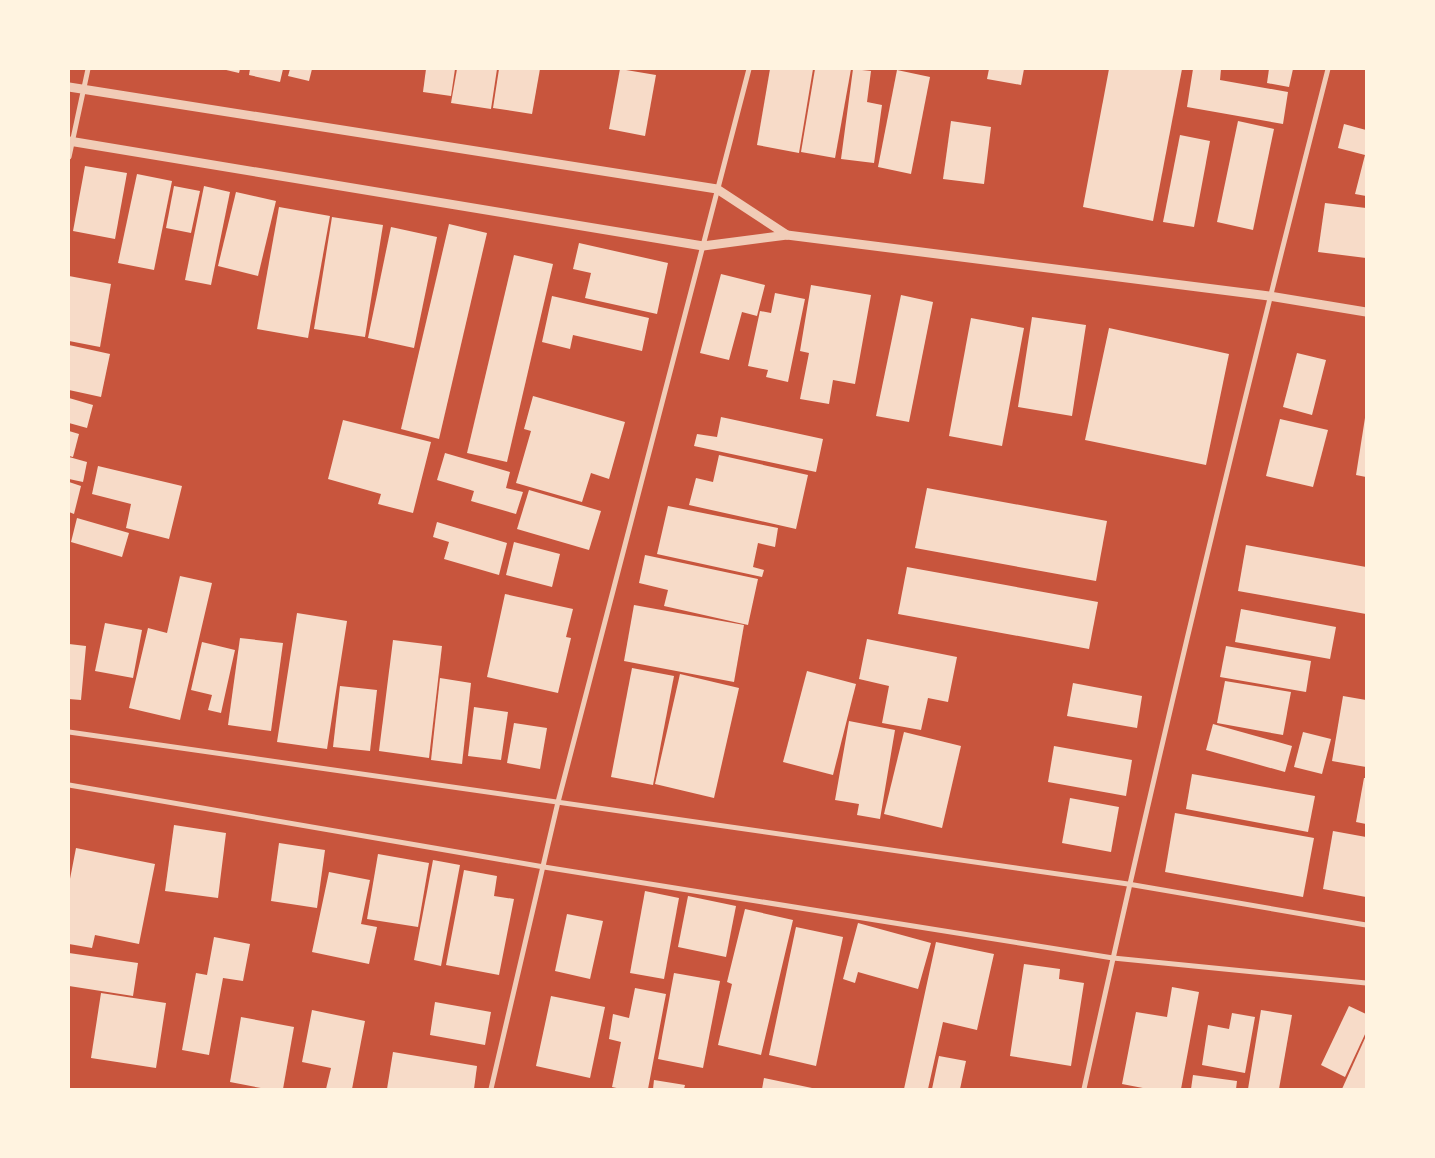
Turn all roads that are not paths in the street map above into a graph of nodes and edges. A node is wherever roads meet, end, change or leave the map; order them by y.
1 (88, 69) edge
2 (749, 69) edge
3 (1328, 69) edge
4 (69, 87) edge
5 (83, 89) junction
6 (71, 141) edge
7 (69, 157) edge
8 (717, 189) junction
9 (788, 235) junction
10 (703, 246) junction
11 (1269, 296) junction
12 (1366, 312) edge
13 (69, 732) edge
14 (69, 785) edge
15 (558, 802) junction
16 (544, 867) junction
17 (1128, 884) junction
18 (1366, 925) edge
19 (1113, 958) junction
20 (1366, 983) edge
21 (491, 1089) edge
22 (1084, 1089) edge

1 - 5 street
2 - 8 street
3 - 11 street
4 - 5 street
5 - 6 street
5 - 8 street
6 - 7 street
6 - 10 street
8 - 9 street
8 - 10 street
9 - 10 street
9 - 11 street
10 - 15 street
11 - 12 street
11 - 17 street
13 - 15 street
14 - 16 street
15 - 16 street
15 - 17 street
16 - 19 street
16 - 21 street
17 - 18 street
17 - 19 street
19 - 20 street
19 - 22 street

